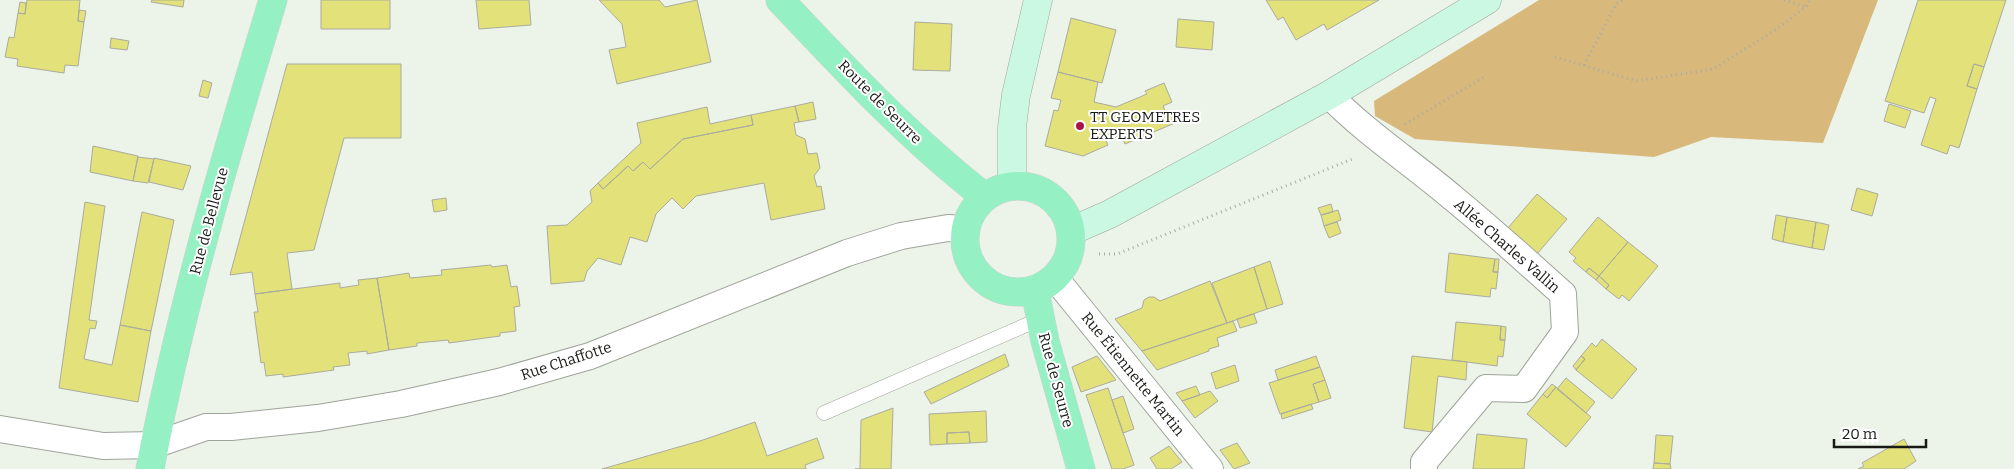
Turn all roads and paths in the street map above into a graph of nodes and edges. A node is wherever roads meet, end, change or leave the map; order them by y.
1 (273, 0) edge
2 (780, 0) edge
3 (1038, 0) edge
4 (1487, 0) edge
5 (1623, 0) edge
6 (1784, 0) edge
7 (1810, 0) edge
8 (1806, 7) junction
9 (1555, 57) dead end
10 (1584, 65) junction
11 (1486, 76) dead end
12 (1329, 95) junction
13 (1386, 146) junction
14 (1012, 186) junction
15 (985, 197) junction
16 (965, 229) junction
17 (1071, 231) junction
18 (1100, 254) dead end
19 (1045, 284) junction
20 (1040, 319) junction
21 (824, 413) dead end
22 (0, 429) edge
23 (152, 457) edge
24 (1081, 469) edge
25 (1210, 469) edge
26 (1424, 469) edge

1 - 23 main road, Rue de Bellevue
2 - 15 main road, Route de Seurre
3 - 14 street
4 - 12 street
5 - 10 path
6 - 8 path
7 - 8 path
8 - 10 path
9 - 10 path
11 - 13 path
12 - 13 street, Allée Charles Vallin
12 - 17 street
13 - 18 path
13 - 26 street, Allée Charles Vallin
14 - 15 main road
14 - 17 main road
15 - 16 main road
16 - 19 main road
16 - 23 street, Rue Chaffotte
17 - 19 main road
19 - 20 main road, Rue de Seurre
19 - 25 street, Rue Étiennette Martin
20 - 21 lane
20 - 24 main road, Rue de Seurre
22 - 23 street

